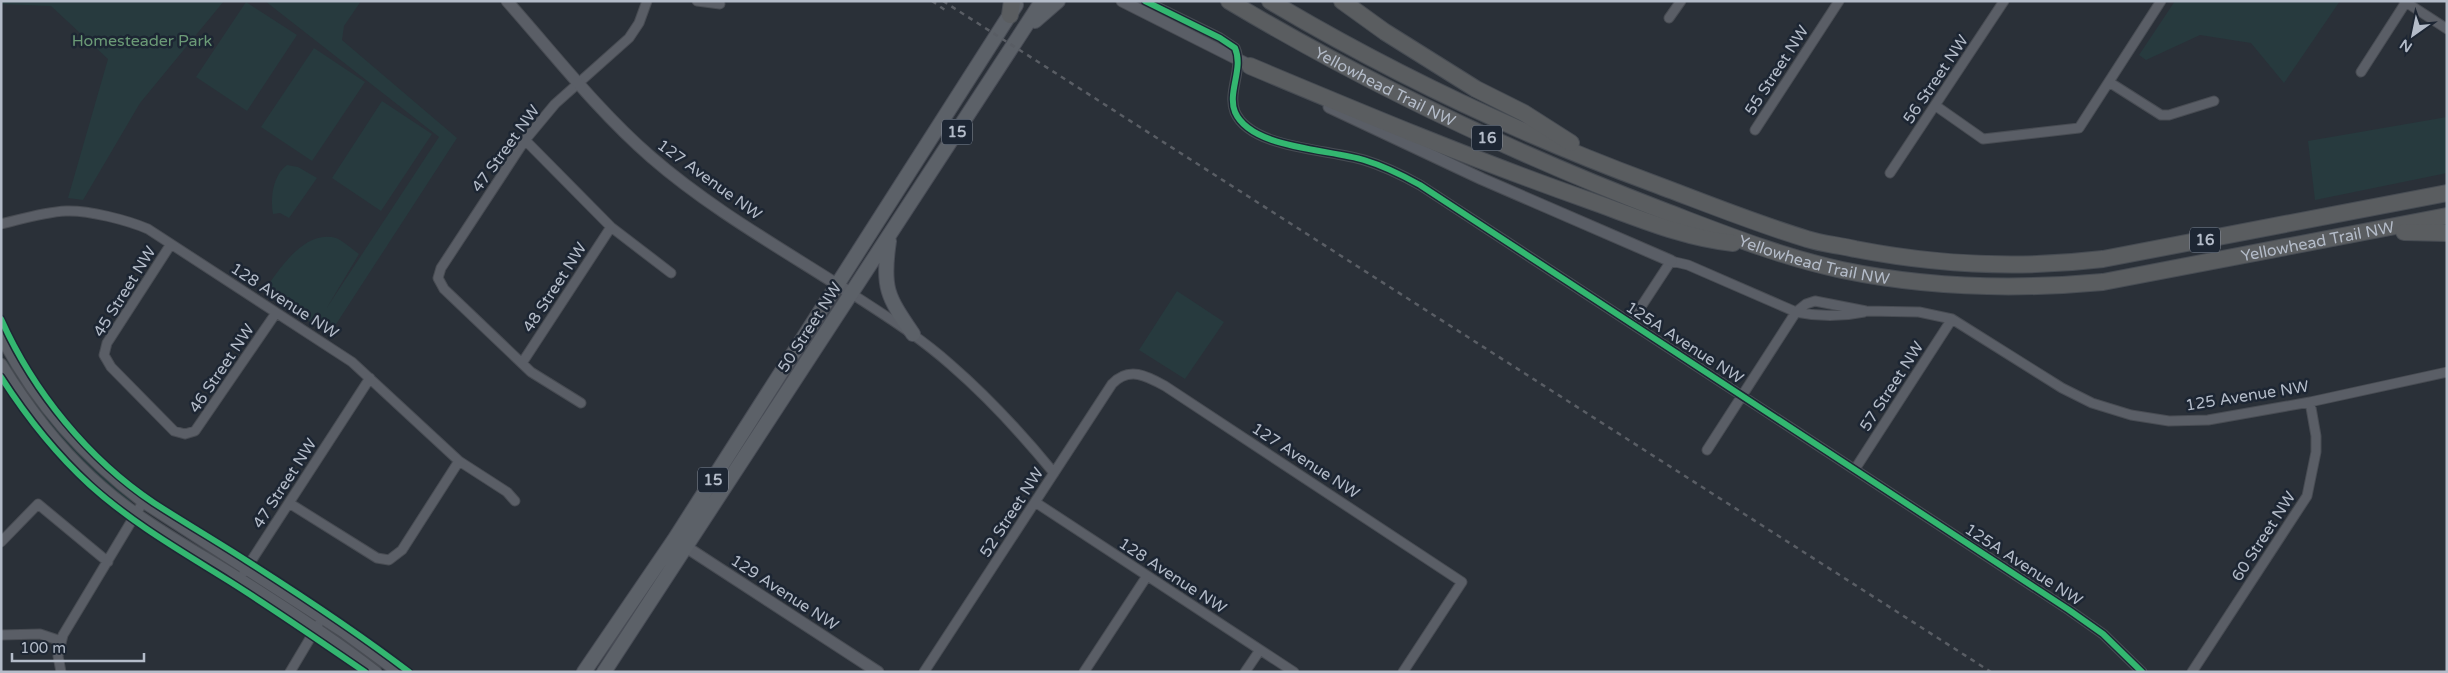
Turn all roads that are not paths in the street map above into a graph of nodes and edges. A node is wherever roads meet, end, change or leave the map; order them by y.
1 (507, 1) edge
2 (647, 1) edge
3 (697, 1) edge
4 (1042, 1) edge
5 (1058, 1) edge
6 (1122, 1) edge
7 (1144, 1) edge
8 (1230, 1) edge
9 (1270, 1) edge
10 (1342, 1) edge
11 (1680, 1) edge
12 (1839, 1) edge
13 (2004, 1) edge
14 (2161, 1) edge
15 (2405, 2) edge
16 (720, 4) dead end
17 (1014, 6) edge
18 (1669, 18) dead end
19 (1024, 29) junction
20 (2447, 29) edge
21 (1244, 63) junction
22 (2361, 72) dead end
23 (579, 82) junction
24 (2109, 82) junction
25 (2214, 101) dead end
26 (1936, 106) junction
27 (1755, 130) dead end
28 (525, 140) junction
29 (1609, 167) junction
30 (1890, 172) dead end
31 (2447, 193) edge
32 (2447, 216) edge
33 (1, 224) edge
34 (611, 227) junction
35 (2369, 232) junction
36 (2447, 234) edge
37 (890, 236) junction
38 (171, 244) junction
39 (1758, 246) junction
40 (1671, 261) junction
41 (671, 273) dead end
42 (838, 285) junction
43 (852, 294) junction
44 (1866, 311) junction
45 (1796, 312) junction
46 (276, 313) junction
47 (1952, 319) junction
48 (1631, 322) junction
49 (913, 334) junction
50 (3, 344) edge
51 (522, 363) junction
52 (1, 364) edge
53 (2447, 372) edge
54 (1128, 374) joint
55 (370, 378) junction
56 (1743, 396) junction
57 (2310, 402) junction
58 (581, 403) dead end
59 (185, 434) joint
60 (1707, 450) dead end
61 (459, 461) junction
62 (1855, 469) junction
63 (1054, 473) junction
64 (515, 500) dead end
65 (143, 502) junction
66 (1035, 502) junction
67 (289, 503) junction
68 (136, 515) junction
69 (1, 542) edge
70 (680, 543) junction
71 (108, 562) junction
72 (246, 569) junction
73 (1147, 576) junction
74 (240, 579) junction
75 (322, 618) junction
76 (316, 629) junction
77 (1, 636) edge
78 (61, 641) junction
79 (1260, 650) junction
80 (62, 672) edge
81 (290, 672) edge
82 (376, 672) edge
83 (398, 672) edge
84 (584, 672) edge
85 (604, 672) edge
86 (878, 672) edge
87 (924, 672) edge
88 (1084, 672) edge
89 (1245, 672) edge
90 (1294, 672) edge
91 (1403, 672) edge
92 (2142, 672) edge
93 (2192, 672) edge

1 - 23 street, 127 Avenue NW
2 - 23 street, 47 Street NW
3 - 16 street
4 - 19 main road, 50 Street NW
5 - 19 main road
6 - 21 street
7 - 21 street
8 - 39 highway, Yellowhead Trail NW / 16
9 - 29 highway, Yellowhead Trail NW / 16
10 - 29 highway
11 - 18 street
12 - 27 street, 55 Street NW
13 - 26 street, 56 Street NW
14 - 24 street
15 - 20 street
15 - 22 street
17 - 42 main road, 50 Street NW / 15
19 - 37 main road, 50 Street NW / 15
21 - 39 highway
21 - 40 street
21 - 48 street, 125A Avenue NW
23 - 28 street, 47 Street NW
23 - 42 street, 127 Avenue NW
24 - 25 street
24 - 26 street
26 - 30 street, 56 Street NW
28 - 34 street
28 - 51 street, 47 Street NW
29 - 31 highway, Yellowhead Trail NW / 16
32 - 35 highway, Yellowhead Trail NW / 16
33 - 38 street, 128 Avenue NW
34 - 41 street
34 - 51 street, 48 Street NW
35 - 36 highway
35 - 39 highway, Yellowhead Trail NW / 16
37 - 43 main road, 50 Street NW
37 - 49 main road
38 - 46 street, 128 Avenue NW
38 - 59 street, 45 Street NW
40 - 45 street, 125 Avenue NW
40 - 48 street
42 - 43 street, 127 Avenue NW
42 - 70 main road, 50 Street NW / 15
43 - 49 street
43 - 70 main road, 50 Street NW / 15
44 - 45 street, 125 Avenue NW
44 - 45 street, 125 Avenue NW
44 - 47 street, 125 Avenue NW
45 - 56 street
46 - 55 street, 128 Avenue NW
46 - 59 street, 46 Street NW
47 - 57 street, 125 Avenue NW
47 - 62 street, 57 Street NW
48 - 56 street, 125A Avenue NW
49 - 63 street
50 - 65 street
51 - 58 street
52 - 68 street
53 - 57 street, 125 Avenue NW
54 - 63 street, 52 Street NW
54 - 91 street, 127 Avenue NW
55 - 61 street, 128 Avenue NW
55 - 67 street, 47 Street NW
56 - 60 street
56 - 62 street, 125A Avenue NW
57 - 93 street, 60 Street NW
61 - 64 street, 128 Avenue NW
61 - 67 street
62 - 92 street, 125A Avenue NW
63 - 66 street, 52 Street NW
65 - 68 street
65 - 72 street
66 - 73 street, 128 Avenue NW
66 - 87 street, 52 Street NW
67 - 72 street, 47 Street NW
68 - 71 street
68 - 74 street
69 - 71 street
70 - 84 main road, 50 Street NW / 15
70 - 85 main road, 50 Street NW / 15
70 - 86 street, 129 Avenue NW
71 - 78 street
72 - 74 street, 47 Street NW
72 - 75 street
73 - 79 street, 128 Avenue NW
73 - 88 street
74 - 76 street
75 - 76 street
75 - 83 street
76 - 81 street
76 - 82 street
77 - 78 street
78 - 80 street
79 - 89 street
79 - 90 street, 128 Avenue NW

